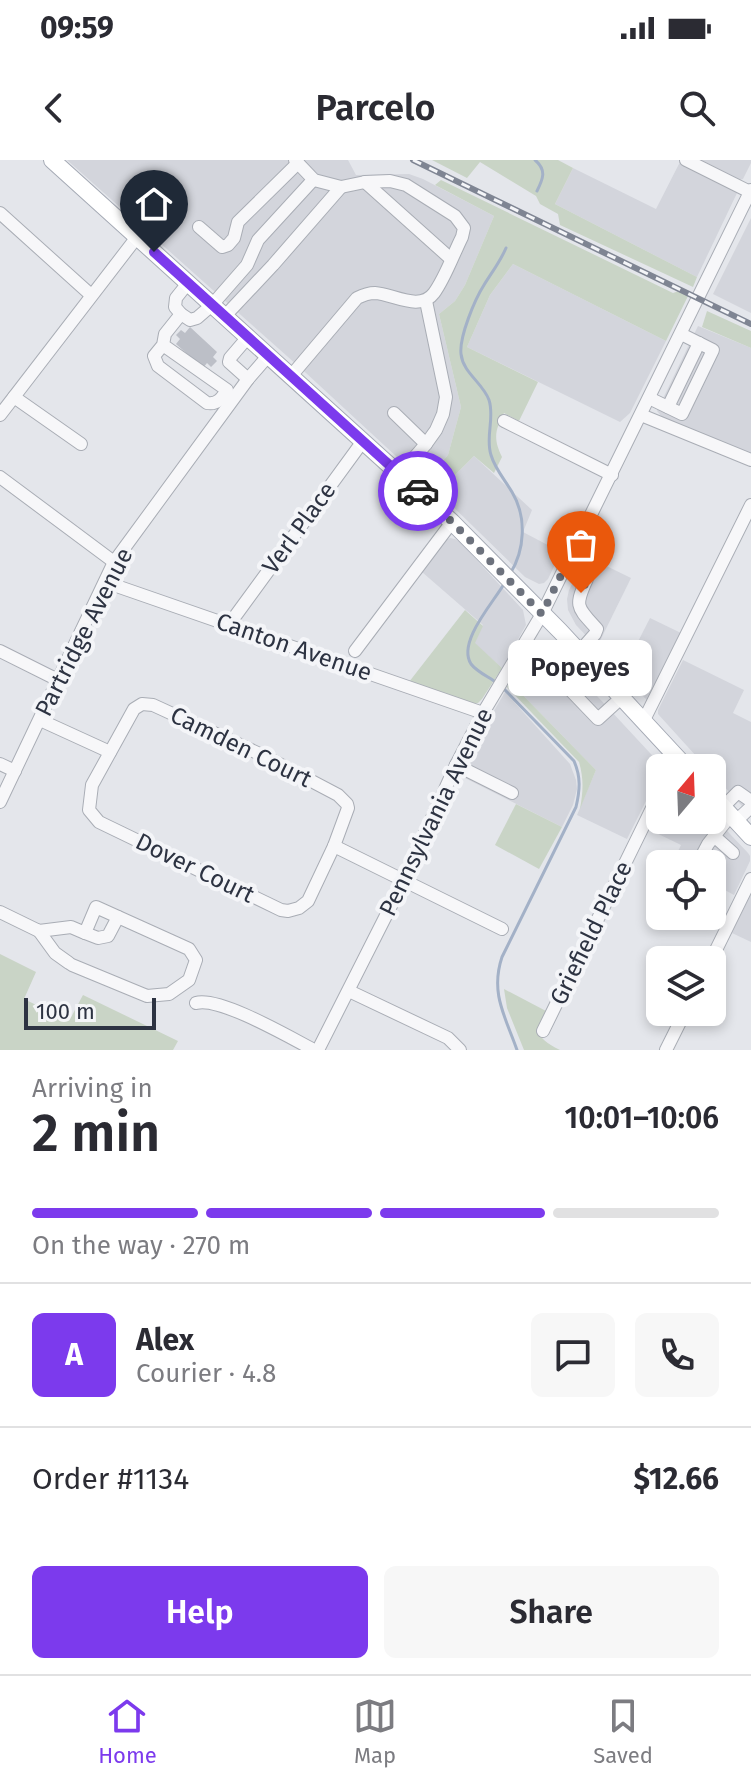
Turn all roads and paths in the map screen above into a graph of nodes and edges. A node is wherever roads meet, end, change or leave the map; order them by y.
1 (52, 160) edge
2 (686, 160) edge
3 (297, 161) edge
4 (313, 180) junction
5 (365, 182) junction
6 (341, 187) junction
7 (751, 191) edge
8 (0, 213) edge
9 (238, 222) junction
10 (199, 227) dead end
11 (137, 237) junction
12 (258, 240) junction
13 (451, 259) junction
14 (188, 283) junction
15 (91, 295) junction
16 (426, 301) junction
17 (218, 311) junction
18 (181, 314) junction
19 (681, 334) junction
20 (248, 337) junction
21 (163, 345) junction
22 (268, 356) junction
23 (291, 376) junction
24 (248, 379) junction
25 (231, 393) junction
26 (14, 397) junction
27 (649, 398) junction
28 (394, 413) dead end
29 (0, 415) edge
30 (641, 415) junction
31 (504, 421) dead end
32 (363, 441) junction
33 (81, 444) dead end
34 (426, 444) junction
35 (751, 460) edge
36 (400, 474) junction
37 (612, 475) junction
38 (0, 477) edge
39 (751, 505) edge
40 (452, 522) junction
41 (114, 562) junction
42 (565, 567) junction
43 (105, 582) junction
44 (542, 614) junction
45 (236, 615) dead end
46 (576, 649) junction
47 (0, 651) edge
48 (355, 651) dead end
49 (58, 680) junction
50 (621, 698) junction
51 (483, 713) junction
52 (40, 720) junction
53 (643, 722) junction
54 (110, 752) junction
55 (670, 754) edge
56 (0, 764) edge
57 (456, 765) junction
58 (15, 771) junction
59 (512, 793) dead end
60 (751, 801) edge
61 (0, 802) edge
62 (751, 807) edge
63 (726, 809) edge
64 (646, 821) edge
65 (714, 836) joint
66 (751, 836) edge
67 (334, 846) junction
68 (706, 850) edge
69 (733, 853) dead end
70 (751, 879) edge
71 (404, 880) junction
72 (0, 912) edge
73 (118, 917) junction
74 (502, 929) dead end
75 (39, 931) junction
76 (85, 933) junction
77 (718, 946) edge
78 (349, 991) junction
79 (196, 1003) dead end
80 (678, 1026) edge
81 (543, 1031) dead end
82 (443, 1036) junction
83 (316, 1050) edge
84 (440, 1050) edge
85 (460, 1050) edge
86 (666, 1050) edge

1 - 11 main road
2 - 7 street
3 - 4 street
3 - 9 street
4 - 6 street
4 - 12 street
5 - 6 street
5 - 13 street
5 - 13 street
6 - 17 street
7 - 19 street, Pennsylvania Avenue
8 - 15 street
9 - 10 street
9 - 12 street
11 - 14 main road
11 - 15 street
12 - 17 street
13 - 16 street
14 - 17 main road
14 - 18 street
15 - 26 street
16 - 23 street
16 - 34 street
17 - 18 street
17 - 20 main road
18 - 21 street
19 - 27 street, Pennsylvania Avenue
19 - 27 street
20 - 22 main road
20 - 24 street
21 - 25 street
21 - 25 street
22 - 23 main road
22 - 24 street, Partridge Avenue
23 - 32 main road
24 - 25 street, Partridge Avenue
25 - 41 street, Partridge Avenue
26 - 29 street
26 - 33 street
27 - 30 street, Pennsylvania Avenue
28 - 34 street
30 - 35 street
30 - 37 street, Pennsylvania Avenue
31 - 37 street
32 - 36 main road
32 - 45 street, Verl Place
34 - 36 street
36 - 40 main road
37 - 42 street, Pennsylvania Avenue
38 - 41 street
39 - 53 street
40 - 44 main road
40 - 48 street
41 - 43 street, Partridge Avenue
42 - 44 street, Pennsylvania Avenue
42 - 46 street
43 - 49 street, Partridge Avenue
43 - 51 street, Canton Avenue
44 - 46 main road
44 - 51 street, Pennsylvania Avenue
46 - 50 main road
46 - 50 street
47 - 49 street
49 - 52 street, Partridge Avenue
50 - 53 main road
51 - 57 street, Pennsylvania Avenue
52 - 54 street
52 - 58 street, Partridge Avenue
53 - 55 main road
54 - 67 street, Camden Court
54 - 67 street, Dover Court
56 - 58 street
57 - 59 street
57 - 71 street, Pennsylvania Avenue
58 - 61 street, Partridge Avenue
60 - 63 street
62 - 63 street
63 - 66 main road
64 - 81 street, Griefield Place
65 - 68 street
65 - 69 street
67 - 71 street
70 - 77 street
71 - 74 street
71 - 78 street, Pennsylvania Avenue
72 - 75 street
73 - 75 street
73 - 76 street
73 - 76 street
75 - 76 street
78 - 82 street
78 - 83 street, Pennsylvania Avenue
79 - 83 street
80 - 86 street
82 - 84 street
82 - 85 street

